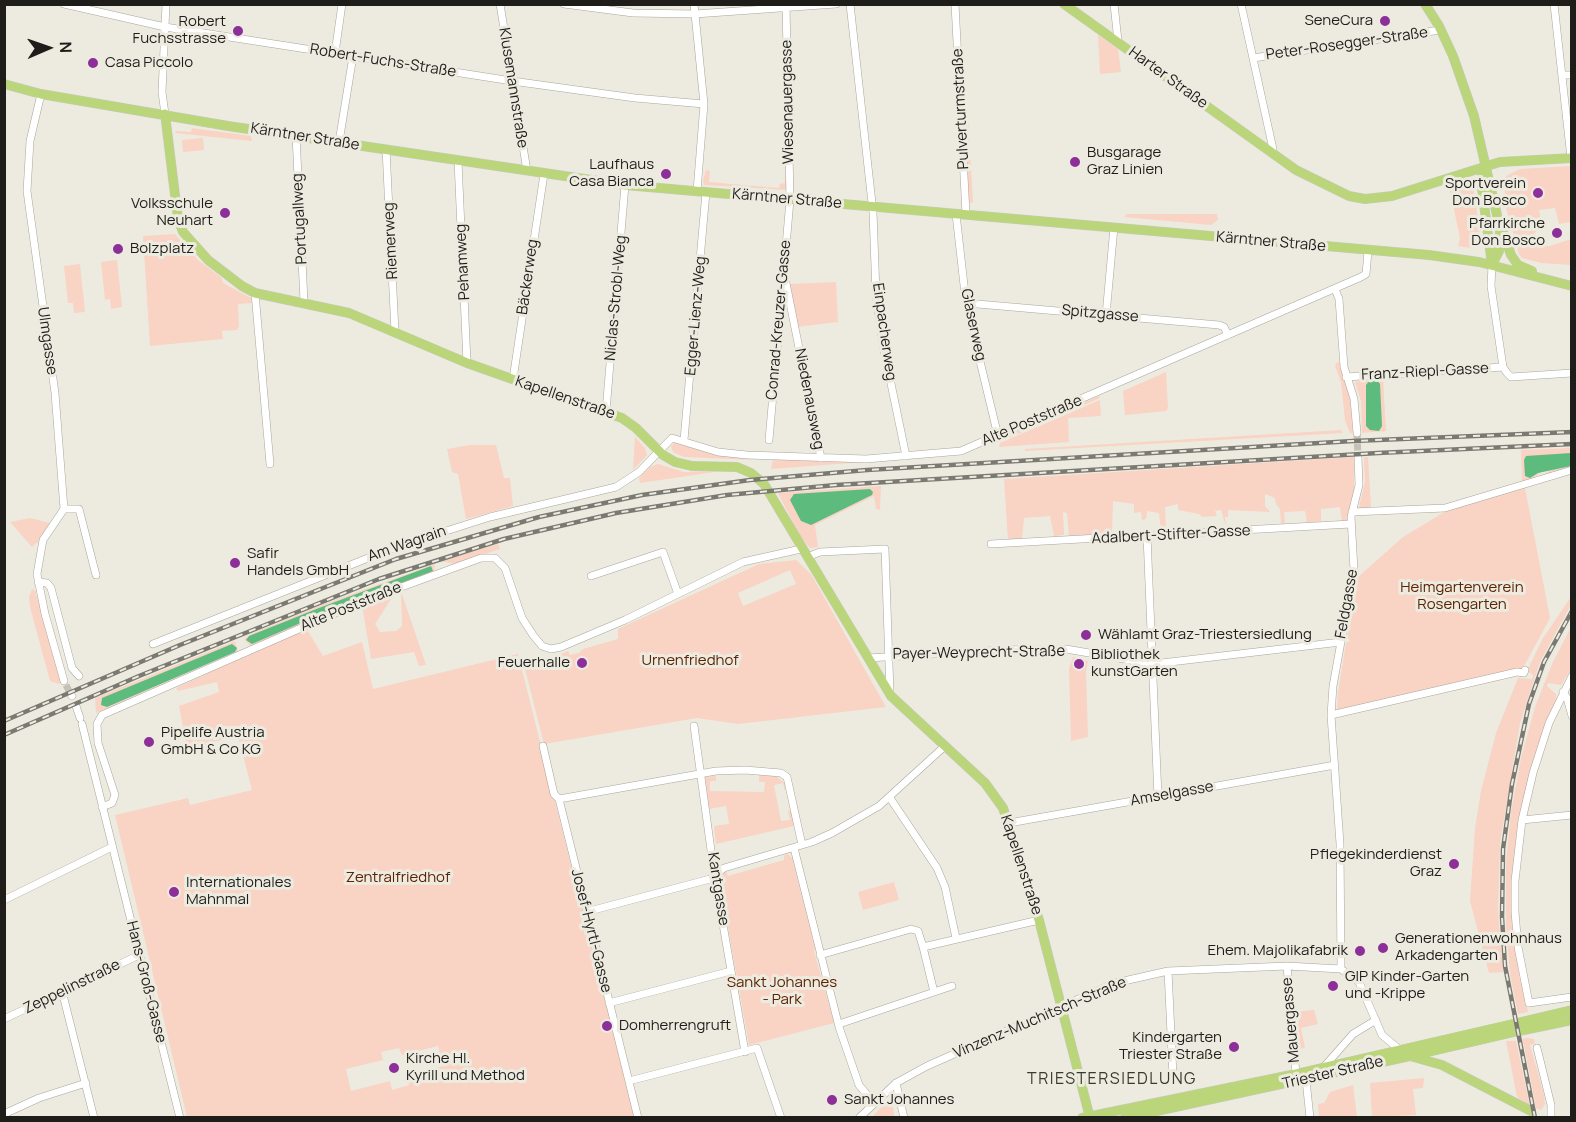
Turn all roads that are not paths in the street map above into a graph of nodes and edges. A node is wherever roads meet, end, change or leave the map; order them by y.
1 (64, 4) edge
2 (166, 4) edge
3 (342, 4) edge
4 (500, 4) edge
5 (564, 4) edge
6 (694, 4) edge
7 (836, 4) edge
8 (850, 4) edge
9 (955, 4) edge
10 (1064, 4) edge
11 (1114, 4) edge
12 (1240, 4) edge
13 (1425, 4) edge
14 (1554, 4) edge
15 (786, 6) edge
16 (696, 14) junction
17 (165, 27) junction
18 (1440, 30) junction
19 (1118, 41) junction
20 (335, 53) junction
21 (353, 56) junction
22 (1253, 58) junction
23 (1562, 75) junction
24 (1572, 75) edge
25 (512, 81) junction
26 (4, 84) edge
27 (41, 94) junction
28 (704, 104) junction
29 (165, 114) junction
30 (296, 135) junction
31 (339, 142) junction
32 (386, 149) junction
33 (1272, 153) junction
34 (1571, 158) edge
35 (458, 161) junction
36 (1484, 167) junction
37 (527, 171) junction
38 (544, 174) junction
39 (625, 185) junction
40 (702, 192) junction
41 (789, 200) junction
42 (872, 207) junction
43 (961, 214) junction
44 (1498, 219) junction
45 (1114, 228) junction
46 (1368, 250) junction
47 (1492, 265) junction
48 (783, 271) junction
49 (1567, 285) edge
50 (1335, 289) junction
51 (255, 293) junction
52 (304, 302) junction
53 (966, 303) junction
54 (1106, 315) junction
55 (396, 332) junction
56 (1228, 335) junction
57 (466, 363) junction
58 (1503, 367) junction
59 (1572, 373) edge
60 (1346, 377) junction
61 (513, 379) junction
62 (606, 411) junction
63 (1357, 433) tunnel mouth
64 (998, 436) junction
65 (684, 440) junction
66 (769, 440) dead end
67 (658, 451) junction
68 (906, 456) junction
69 (1358, 457) tunnel mouth
70 (821, 458) junction
71 (270, 464) dead end
72 (1571, 470) edge
73 (1572, 479) edge
74 (64, 509) junction
75 (1352, 512) junction
76 (1352, 524) junction
77 (1147, 536) junction
78 (991, 544) dead end
79 (804, 553) junction
80 (96, 575) dead end
81 (591, 576) dead end
82 (38, 582) junction
83 (678, 594) junction
84 (1341, 642) junction
85 (153, 644) dead end
86 (889, 655) junction
87 (868, 658) junction
88 (1153, 664) junction
89 (1525, 670) dead end
90 (79, 676) dead end
91 (1572, 676) edge
92 (66, 683) tunnel mouth
93 (1563, 692) junction
94 (891, 696) junction
95 (76, 706) dead end
96 (1331, 715) junction
97 (1572, 716) edge
98 (694, 726) dead end
99 (543, 746) dead end
100 (945, 746) junction
101 (1335, 765) junction
102 (700, 774) junction
103 (1158, 797) junction
104 (890, 798) junction
105 (559, 799) junction
106 (102, 807) junction
107 (1572, 815) edge
108 (1522, 820) junction
109 (1009, 824) junction
110 (802, 845) junction
111 (112, 848) junction
112 (794, 848) junction
113 (715, 875) junction
114 (4, 900) edge
115 (586, 912) junction
116 (1039, 920) junction
117 (956, 938) junction
118 (922, 947) junction
119 (139, 955) junction
120 (820, 955) junction
121 (1287, 966) junction
122 (1341, 969) junction
123 (731, 971) junction
124 (1168, 971) junction
125 (952, 986) dead end
126 (62, 992) junction
127 (934, 992) junction
128 (1572, 997) edge
129 (609, 1003) junction
130 (1062, 1006) junction
131 (1572, 1010) edge
132 (4, 1019) edge
133 (1376, 1020) junction
134 (1572, 1020) edge
135 (838, 1024) junction
136 (1515, 1028) junction
137 (1537, 1048) dead end
138 (1406, 1051) junction
139 (745, 1052) junction
140 (1323, 1068) junction
141 (1296, 1074) junction
142 (1173, 1076) dead end
143 (1306, 1080) junction
144 (629, 1081) junction
145 (86, 1083) junction
146 (896, 1083) junction
147 (874, 1103) junction
148 (1531, 1111) dead end
149 (4, 1114) edge
150 (1087, 1117) edge
151 (93, 1118) edge
152 (180, 1118) edge
153 (638, 1118) edge
154 (781, 1118) edge
155 (859, 1118) edge
156 (904, 1118) edge
157 (1125, 1118) edge
158 (1310, 1118) edge
159 (1551, 1118) edge

1 - 17 street, Robert-Fuchs-Straße
2 - 17 street
3 - 20 street
4 - 25 street, Klusemannstraße
5 - 16 street
6 - 16 street, Egger-Lienz-Weg
7 - 15 street
8 - 42 street, Einpacherweg
9 - 43 street, Pulverturmstraße
10 - 19 main road, Harter Straße
11 - 19 street
12 - 22 street
13 - 18 main road, Peter-Rosegger-Straße
14 - 23 street
15 - 16 street
15 - 41 street, Wiesenauergasse
16 - 28 street, Egger-Lienz-Weg
17 - 20 street, Robert-Fuchs-Straße
17 - 29 street
18 - 22 street, Peter-Rosegger-Straße
18 - 36 main road, Peter-Rosegger-Straße
19 - 33 main road, Harter Straße
20 - 21 street, Robert-Fuchs-Straße
21 - 25 street, Robert-Fuchs-Straße
21 - 31 street
22 - 33 street
23 - 24 street
23 - 34 street
25 - 28 street, Robert-Fuchs-Straße
25 - 37 street, Klusemannstraße
26 - 27 main road, Kärntner Straße
27 - 29 main road, Kärntner Straße
27 - 74 street, Ulmgasse
28 - 40 street, Egger-Lienz-Weg
29 - 30 main road, Kärntner Straße
29 - 51 main road, Kapellenstraße
30 - 31 main road, Kärntner Straße
30 - 52 street, Portugallweg
31 - 32 main road, Kärntner Straße
32 - 35 main road, Kärntner Straße
32 - 55 street, Riemerweg
33 - 36 main road, Harter Straße
34 - 36 main road
35 - 37 main road, Kärntner Straße
35 - 57 street, Pehamweg
36 - 44 main road, Peter-Rosegger-Straße
36 - 47 main road, Peter-Rosegger-Straße
37 - 38 main road, Kärntner Straße
38 - 39 main road, Kärntner Straße
38 - 61 street, Bäckerweg
39 - 40 main road, Kärntner Straße
39 - 62 street, Niclas-Strobl-Weg
40 - 41 main road, Kärntner Straße
40 - 65 street, Egger-Lienz-Weg
41 - 42 main road, Kärntner Straße
41 - 48 street, Conrad-Kreuzer-Gasse
42 - 43 main road, Kärntner Straße
42 - 68 street, Einpacherweg
43 - 45 main road, Kärntner Straße
43 - 53 street, Glaserweg
44 - 47 main road, Peter-Rosegger-Straße
44 - 49 main road
45 - 46 main road, Kärntner Straße
45 - 54 street
46 - 47 main road, Kärntner Straße
46 - 50 street, Alte Poststraße
47 - 49 main road, Kärntner Straße
47 - 58 street
48 - 66 street, Conrad-Kreuzer-Gasse
48 - 70 street, Niedenausweg
50 - 56 street, Alte Poststraße
50 - 60 street
51 - 52 main road, Kapellenstraße
51 - 71 street
52 - 55 main road, Kapellenstraße
53 - 54 street, Spitzgasse
53 - 64 street, Glaserweg
54 - 56 street, Spitzgasse
55 - 57 main road, Kapellenstraße
56 - 64 street, Alte Poststraße
57 - 61 main road, Kapellenstraße
58 - 59 street, Franz-Riepl-Gasse
58 - 60 street, Franz-Riepl-Gasse
60 - 63 street
61 - 62 main road, Kapellenstraße
62 - 67 main road, Kapellenstraße
64 - 68 street, Alte Poststraße
65 - 67 street
65 - 70 street, Alte Poststraße
67 - 79 main road, Kapellenstraße
67 - 85 street, Am Wagrain
68 - 70 street, Alte Poststraße
69 - 75 street, Feldgasse
72 - 73 street
72 - 75 street
74 - 80 street
74 - 82 street
75 - 76 street, Feldgasse
76 - 77 street, Adalbert-Stifter-Gasse
76 - 84 street, Feldgasse
77 - 78 street, Adalbert-Stifter-Gasse
77 - 88 street
79 - 83 street, Alte Poststraße
79 - 86 street
79 - 87 main road, Kapellenstraße
81 - 83 street
82 - 90 street
82 - 92 street
83 - 106 street, Alte Poststraße
84 - 88 street, Payer-Weyprecht-Straße
84 - 96 street, Feldgasse
86 - 87 street, Payer-Weyprecht-Straße
86 - 88 street, Payer-Weyprecht-Straße
86 - 94 street
87 - 94 main road, Kapellenstraße
88 - 103 street
89 - 96 street
91 - 93 street
93 - 97 street
93 - 108 street
94 - 100 main road, Kapellenstraße
95 - 106 street
96 - 101 street, Feldgasse
98 - 102 street, Kantgasse
99 - 105 street, Josef-Hyrtl-Gasse
100 - 104 street
100 - 109 main road, Kapellenstraße
101 - 103 street, Amselgasse
101 - 122 street, Feldgasse
102 - 105 street
102 - 110 street
102 - 113 street, Kantgasse
103 - 109 street, Amselgasse
104 - 110 street
104 - 117 street
105 - 115 street, Josef-Hyrtl-Gasse
106 - 111 street
107 - 108 street
108 - 128 street
109 - 116 main road, Kapellenstraße
110 - 112 street
111 - 114 street
111 - 119 street, Hans-Groß-Gasse
112 - 113 street
112 - 120 street
113 - 115 street
113 - 123 street, Kantgasse
115 - 129 street, Josef-Hyrtl-Gasse
116 - 117 street
116 - 130 main road, Kapellenstraße
117 - 118 street
118 - 120 street
118 - 127 street
119 - 126 street, Zeppelinstraße
119 - 152 street, Hans-Groß-Gasse
120 - 135 street
121 - 122 street, Vinzenz-Muchitsch-Straße
121 - 124 street, Vinzenz-Muchitsch-Straße
121 - 141 street, Mauergasse
122 - 133 street
123 - 129 street
123 - 139 street, Kantgasse
124 - 130 street, Vinzenz-Muchitsch-Straße
124 - 142 street
125 - 127 street
126 - 132 street, Zeppelinstraße
126 - 145 street
127 - 135 street
129 - 144 street, Josef-Hyrtl-Gasse
130 - 146 street, Vinzenz-Muchitsch-Straße
130 - 150 main road, Kapellenstraße
131 - 136 main road
133 - 138 street
133 - 140 street
134 - 136 main road
135 - 147 street
136 - 138 main road
137 - 159 street
138 - 140 main road, Triester Straße
138 - 143 main road, Triester Straße
138 - 148 main road, Triester Straße
139 - 144 street
139 - 154 street
140 - 141 main road, Triester Straße
141 - 150 main road, Triester Straße
143 - 157 main road, Triester Straße
143 - 158 street, Mauergasse
144 - 153 street, Josef-Hyrtl-Gasse
145 - 149 street
145 - 151 street
146 - 147 street, Vinzenz-Muchitsch-Straße
146 - 156 street
147 - 155 street, Vinzenz-Muchitsch-Straße

